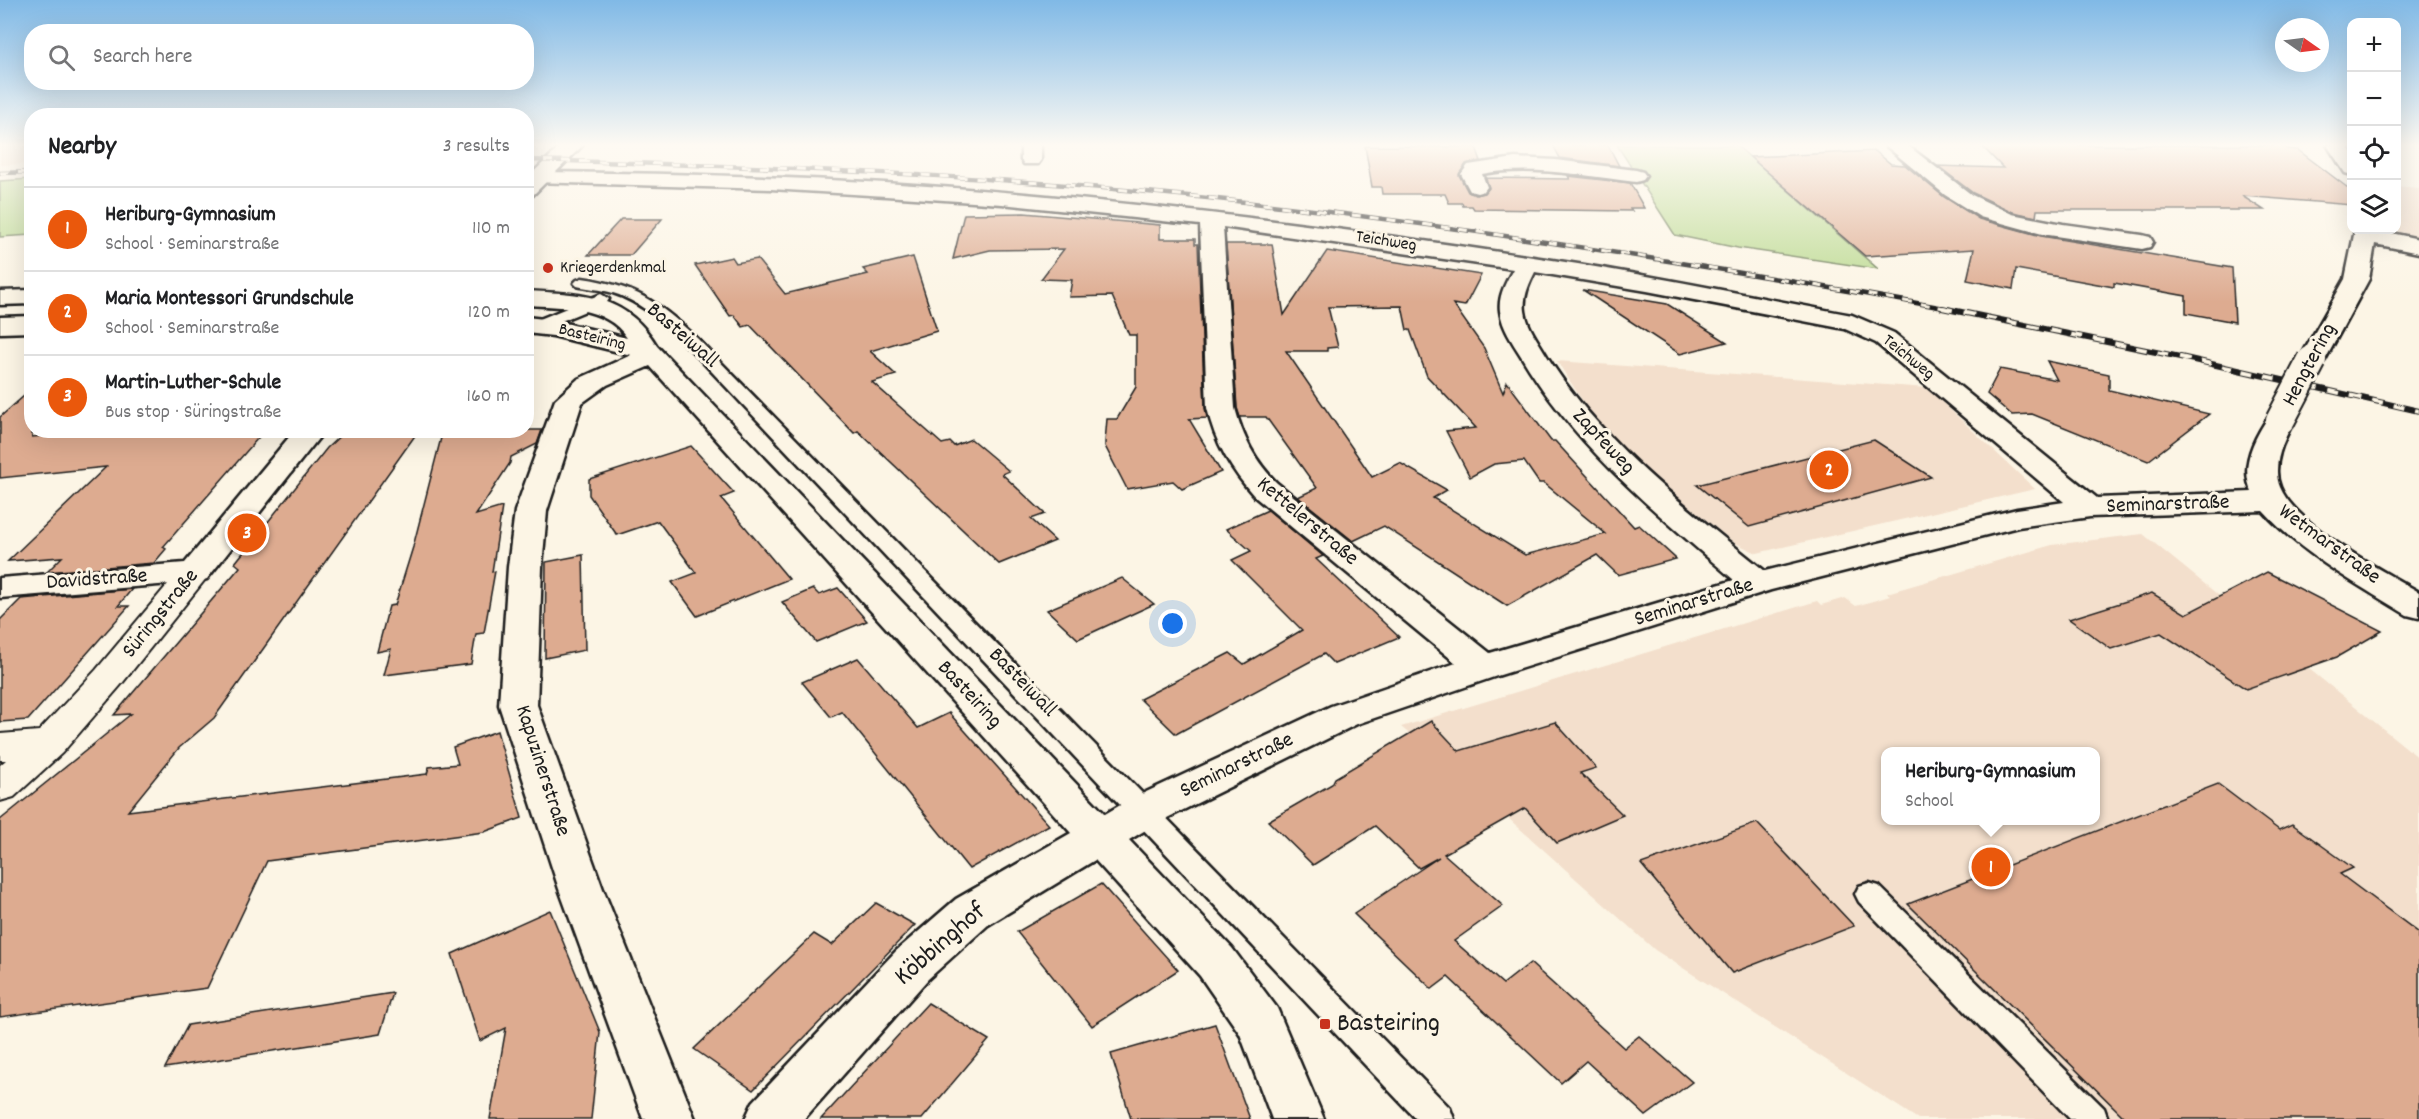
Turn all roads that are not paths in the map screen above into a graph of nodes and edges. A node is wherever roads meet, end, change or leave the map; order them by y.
1 (983, 197) edge
2 (1965, 197) edge
3 (1210, 219) junction
4 (2366, 234) edge
5 (2374, 234) edge
6 (2142, 242) dead end
7 (2419, 246) edge
8 (1527, 264) junction
9 (584, 294) junction
10 (24, 297) edge
11 (0, 298) edge
12 (534, 299) edge
13 (24, 324) edge
14 (534, 324) edge
15 (0, 325) edge
16 (534, 326) edge
17 (651, 353) junction
18 (304, 438) edge
19 (2271, 501) junction
20 (2090, 508) junction
21 (195, 572) junction
22 (1759, 583) junction
23 (0, 588) edge
24 (2419, 607) edge
25 (1484, 667) junction
26 (49, 744) junction
27 (0, 747) edge
28 (0, 787) edge
29 (1144, 811) junction
30 (1100, 836) junction
31 (1869, 894) dead end
32 (669, 1119) edge
33 (771, 1119) edge
34 (1298, 1119) edge
35 (1438, 1119) edge
36 (2092, 1119) edge

1 - 3 street, Teichweg
2 - 6 street
3 - 8 street, Teichweg
3 - 25 street, Kettelerstraße
4 - 19 street, Hengtering, bridge
5 - 7 street
8 - 20 street, Teichweg
8 - 22 street, Zapfeweg
9 - 12 street, Basteiring
9 - 14 lane, Basteiring
9 - 17 street, Basteiring
9 - 29 lane, Basteiwall
10 - 11 street
13 - 15 street
16 - 17 street, Basteiring
17 - 30 street, Basteiring
17 - 32 street, Kapuzinerstraße
18 - 21 street, Süringstraße
19 - 20 street, Seminarstraße
19 - 24 street, Wetmarstraße
20 - 22 street, Seminarstraße
21 - 23 street, Davidstraße
21 - 26 street, Süringstraße
22 - 25 street, Seminarstraße
25 - 29 street, Seminarstraße
26 - 27 street
26 - 28 street, Süringstraße
29 - 30 street, Köbbinghof
29 - 35 lane, Basteiwall
30 - 33 street, Köbbinghof
30 - 34 street, Basteiring
31 - 36 lane

